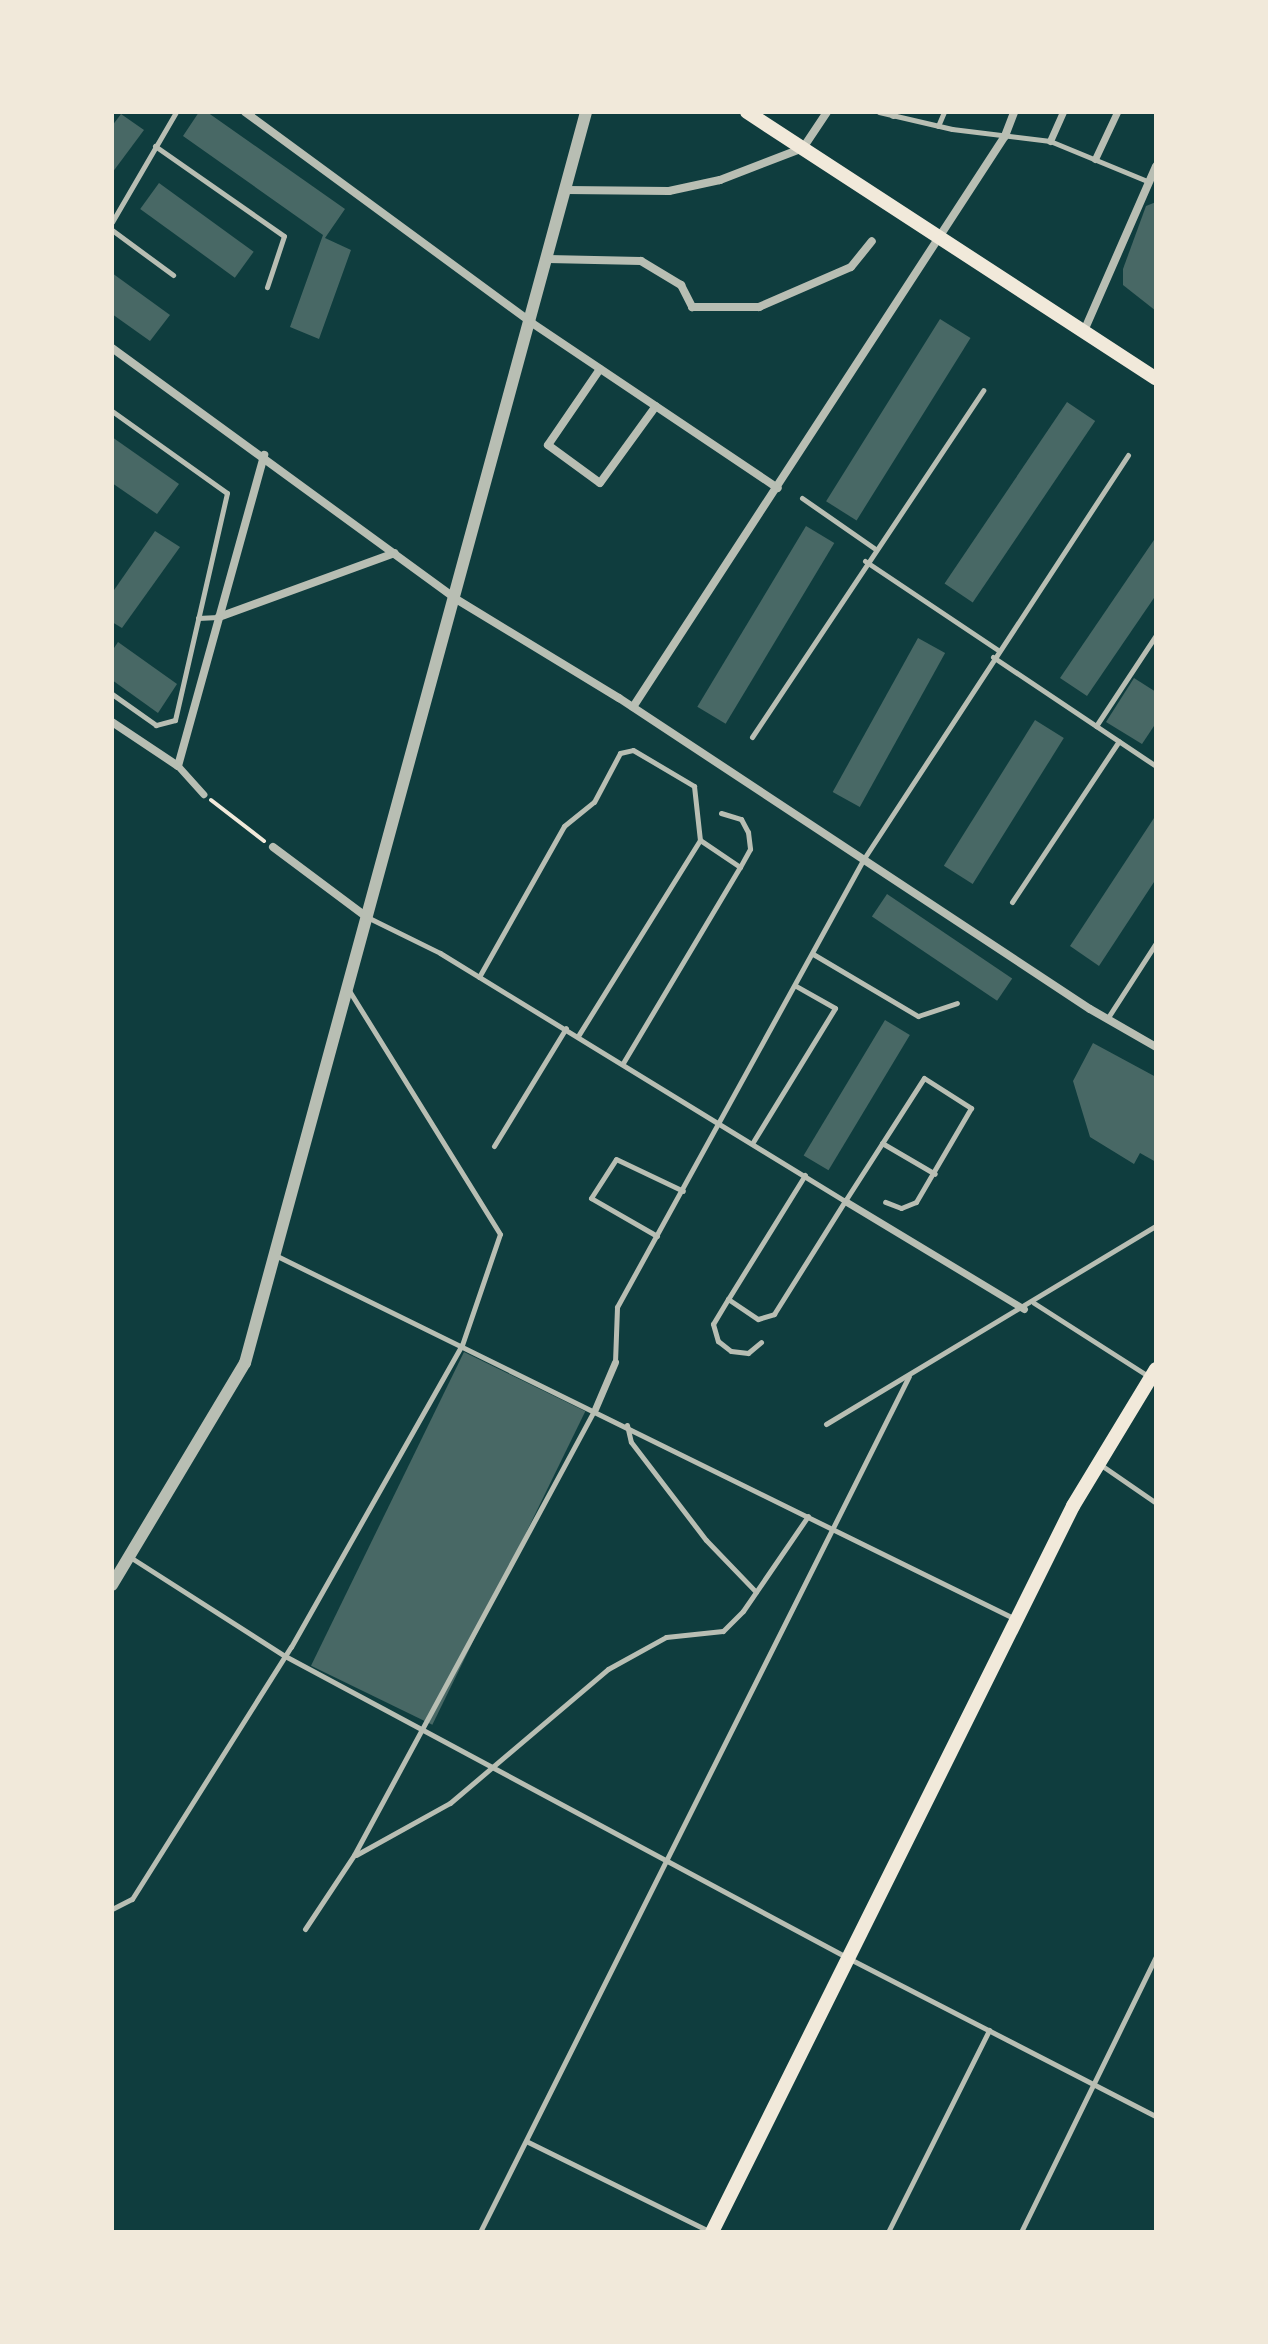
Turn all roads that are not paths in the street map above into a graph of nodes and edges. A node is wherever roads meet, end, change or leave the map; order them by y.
1 (176, 112) edge
2 (245, 112) edge
3 (586, 112) edge
4 (747, 112) edge
5 (827, 112) edge
6 (879, 112) edge
7 (944, 112) edge
8 (1014, 112) edge
9 (1063, 112) edge
10 (1117, 112) edge
11 (893, 114) edge
12 (938, 126) junction
13 (1005, 136) junction
14 (1050, 141) junction
15 (155, 146) junction
16 (803, 148) junction
17 (1095, 159) junction
18 (1156, 166) edge
19 (1152, 182) edge
20 (566, 190) junction
21 (112, 222) edge
22 (112, 230) edge
23 (938, 238) junction
24 (872, 241) dead end
25 (548, 259) junction
26 (173, 275) dead end
27 (267, 287) dead end
28 (532, 323) junction
29 (1084, 331) junction
30 (112, 348) edge
31 (600, 369) junction
32 (1156, 379) edge
33 (983, 390) dead end
34 (656, 406) junction
35 (112, 411) edge
36 (264, 455) junction
37 (1128, 455) dead end
38 (778, 488) junction
39 (802, 498) dead end
40 (874, 548) junction
41 (395, 553) junction
42 (865, 561) junction
43 (456, 599) junction
44 (219, 617) junction
45 (198, 618) junction
46 (1156, 635) edge
47 (998, 650) junction
48 (993, 657) junction
49 (112, 694) edge
50 (633, 707) junction
51 (112, 722) edge
52 (1096, 726) junction
53 (752, 737) dead end
54 (1119, 741) junction
55 (178, 766) junction
56 (1156, 766) edge
57 (203, 794) road end
58 (721, 813) dead end
59 (700, 840) junction
60 (273, 847) road end
61 (863, 860) junction
62 (740, 867) junction
63 (1012, 902) dead end
64 (368, 918) junction
65 (1156, 943) edge
66 (813, 954) junction
67 (479, 977) junction
68 (796, 986) junction
69 (348, 990) junction
70 (957, 1003) dead end
71 (1107, 1019) junction
72 (566, 1028) junction
73 (578, 1036) junction
74 (1156, 1047) edge
75 (623, 1063) junction
76 (722, 1122) junction
77 (753, 1142) junction
78 (882, 1143) junction
79 (494, 1146) dead end
80 (935, 1174) junction
81 (805, 1175) junction
82 (683, 1191) junction
83 (845, 1201) junction
84 (885, 1202) dead end
85 (1156, 1226) edge
86 (657, 1236) junction
87 (275, 1255) junction
88 (728, 1299) junction
89 (1034, 1303) junction
90 (1024, 1309) junction
91 (761, 1342) dead end
92 (462, 1345) junction
93 (615, 1362) joint
94 (1153, 1373) edge
95 (909, 1376) junction
96 (595, 1409) junction
97 (826, 1424) dead end
98 (627, 1425) junction
99 (1099, 1463) junction
100 (1156, 1503) edge
101 (808, 1516) junction
102 (833, 1528) junction
103 (129, 1556) junction
104 (112, 1585) edge
105 (756, 1592) junction
106 (1016, 1620) junction
107 (285, 1656) junction
108 (423, 1731) junction
109 (490, 1766) junction
110 (354, 1855) junction
111 (666, 1860) junction
112 (112, 1909) edge
113 (305, 1929) dead end
114 (1156, 1957) edge
115 (848, 1958) junction
116 (989, 2030) junction
117 (1094, 2084) junction
118 (1156, 2116) edge
119 (526, 2141) junction
120 (480, 2232) edge
121 (712, 2232) edge
122 (888, 2232) edge
123 (1021, 2232) edge

1 - 15 lane
2 - 28 street
3 - 20 street
4 - 16 main road
5 - 16 street
6 - 11 lane
7 - 12 lane
8 - 13 street
9 - 14 street
10 - 17 street
11 - 12 lane
12 - 13 lane
13 - 14 lane
13 - 23 street
14 - 17 lane
15 - 21 lane
15 - 27 lane
16 - 20 street
16 - 23 main road
17 - 19 lane
18 - 19 street
19 - 29 street
20 - 25 street
22 - 26 lane
23 - 29 main road
23 - 38 street
24 - 25 street
25 - 28 street
28 - 31 street
28 - 43 street
29 - 32 main road
30 - 36 street
31 - 34 street
31 - 34 street
33 - 40 lane
34 - 38 street
35 - 45 lane
36 - 41 street
36 - 44 street
37 - 47 lane
38 - 50 street
39 - 40 lane
40 - 42 lane
41 - 43 street
41 - 44 street
42 - 47 lane
42 - 53 lane
43 - 50 street
43 - 64 street
44 - 45 lane
44 - 55 street
45 - 49 lane
46 - 52 lane
47 - 48 lane
48 - 52 lane
48 - 61 lane
50 - 61 street
51 - 55 street
52 - 54 lane
54 - 56 lane
54 - 63 lane
55 - 57 street
58 - 62 lane
59 - 62 lane
59 - 67 lane
59 - 73 lane
60 - 64 street
61 - 66 lane
61 - 71 street
62 - 75 lane
64 - 67 lane
64 - 69 street
65 - 71 lane
66 - 68 lane
66 - 70 lane
67 - 72 lane
68 - 76 lane
68 - 77 lane
69 - 87 street
69 - 92 lane
71 - 74 street
72 - 73 lane
72 - 79 lane
73 - 75 lane
75 - 76 lane
76 - 77 lane
76 - 82 lane
77 - 81 lane
78 - 80 lane
78 - 80 lane
78 - 83 lane
80 - 84 lane
81 - 83 lane
81 - 88 lane
82 - 86 lane
82 - 86 lane
83 - 88 lane
83 - 90 street
85 - 89 lane
86 - 93 lane
87 - 92 lane
87 - 103 street
88 - 91 lane
89 - 90 lane
89 - 94 lane
90 - 95 lane
92 - 96 lane
92 - 107 lane
93 - 96 street
94 - 99 main road
95 - 97 lane
95 - 102 lane
96 - 98 lane
96 - 108 lane
98 - 101 lane
98 - 105 lane
99 - 100 lane
99 - 106 main road
101 - 102 lane
101 - 105 lane
102 - 106 lane
102 - 111 lane
103 - 104 street
103 - 107 lane
105 - 109 lane
106 - 115 main road
107 - 108 lane
107 - 112 lane
108 - 109 lane
108 - 110 lane
109 - 110 lane
109 - 111 lane
110 - 113 lane
111 - 115 lane
111 - 119 lane
114 - 117 lane
115 - 116 lane
115 - 121 main road
116 - 117 lane
116 - 122 lane
117 - 118 lane
117 - 123 lane
119 - 120 lane
119 - 121 lane

